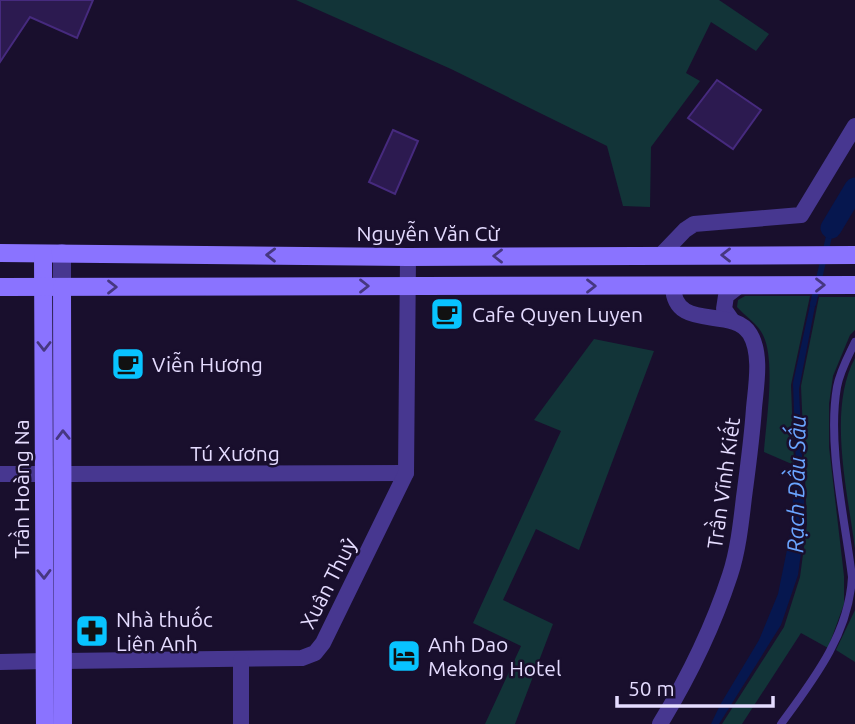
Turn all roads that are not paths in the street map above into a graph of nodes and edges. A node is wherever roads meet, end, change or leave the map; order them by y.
1 (855, 126) edge
2 (0, 253) edge
3 (62, 253) junction
4 (43, 254) junction
5 (660, 255) junction
6 (855, 255) edge
7 (408, 257) junction
8 (855, 285) edge
9 (409, 286) junction
10 (673, 286) junction
11 (738, 286) junction
12 (0, 287) edge
13 (44, 287) junction
14 (62, 287) junction
15 (731, 319) junction
16 (855, 342) edge
17 (406, 473) junction
18 (0, 474) edge
19 (44, 474) junction
20 (64, 474) junction
21 (241, 660) junction
22 (64, 661) junction
23 (0, 662) edge
24 (45, 662) junction
25 (45, 724) edge
26 (63, 724) edge
27 (241, 724) edge
28 (660, 724) edge
29 (781, 724) edge

1 - 5 street
2 - 4 main road, Nguyễn Văn Cừ
3 - 4 main road, Nguyễn Văn Cừ
7 -> 3 main road, Nguyễn Văn Cừ
3 - 14 street
4 - 13 main road, Trần Hoàng Na
6 -> 5 main road, Nguyễn Văn Cừ
5 -> 7 main road, Nguyễn Văn Cừ
7 - 9 street, Xuân Thuỷ
11 -> 8 main road
9 -> 10 main road
14 -> 9 main road
9 - 17 street, Xuân Thuỷ
10 - 11 main road
10 - 15 street
11 - 15 street
12 - 13 main road
13 - 14 main road
13 -> 19 main road, Trần Hoàng Na
20 -> 14 main road, Trần Hoàng Na
15 - 28 street, Trần Vĩnh Kiết
16 - 29 lane
17 - 20 street, Tú Xương
17 - 21 street, Xuân Thuỷ
18 - 19 street
19 -> 24 main road, Trần Hoàng Na
20 - 22 main road, Trần Hoàng Na
21 - 22 street, Xuân Thuỷ
21 - 27 street
22 - 26 main road, Trần Hoàng Na
23 - 24 street
24 - 25 main road, Trần Hoàng Na

